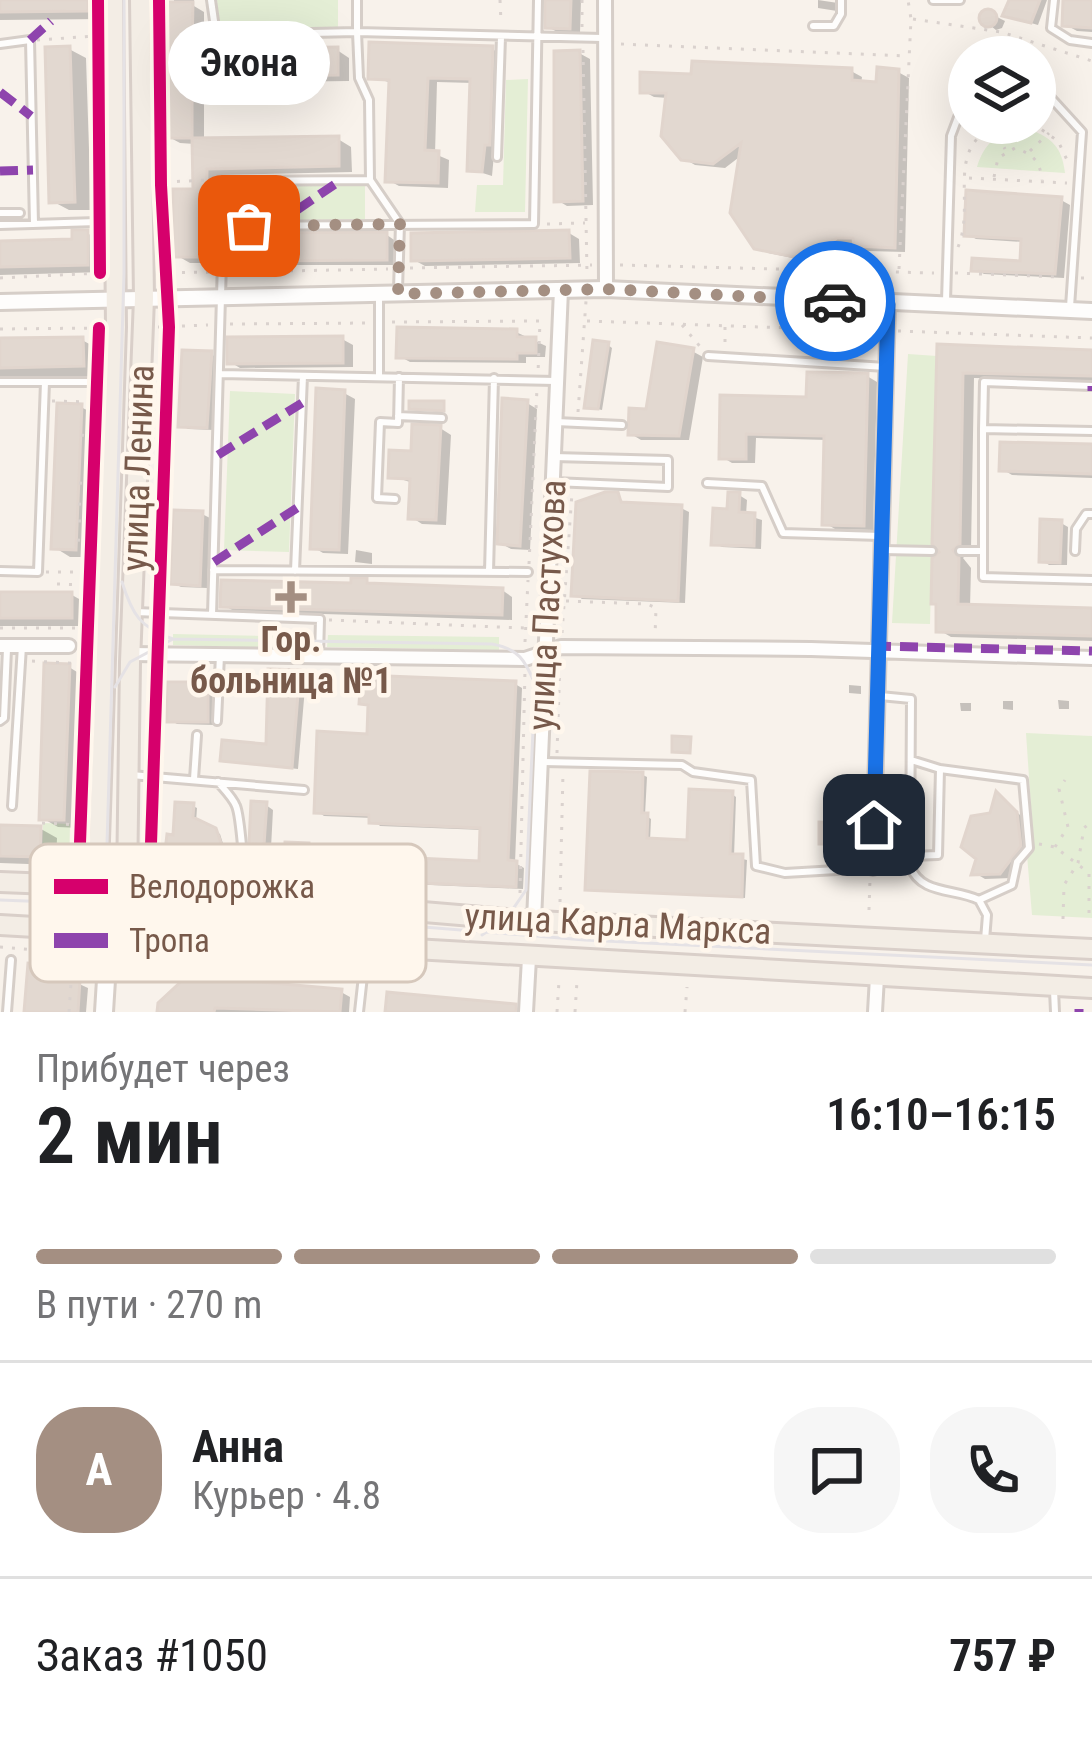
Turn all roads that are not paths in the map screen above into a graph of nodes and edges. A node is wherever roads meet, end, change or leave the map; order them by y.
1 (113, 0) edge
2 (140, 0) edge
3 (211, 0) edge
4 (357, 0) edge
5 (538, 0) edge
6 (605, 0) edge
7 (841, 0) edge
8 (933, 0) edge
9 (960, 0) edge
10 (1054, 0) edge
11 (813, 26) dead end
12 (357, 32) junction
13 (501, 37) junction
14 (539, 38) junction
15 (612, 41) junction
16 (0, 44) edge
17 (1092, 44) edge
18 (1056, 103) edge
19 (950, 144) edge
20 (496, 157) dead end
21 (370, 180) junction
22 (0, 213) edge
23 (20, 213) dead end
24 (97, 222) road end
25 (34, 224) junction
26 (400, 224) junction
27 (0, 225) edge
28 (224, 226) junction
29 (606, 289) junction
30 (561, 290) junction
31 (379, 294) junction
32 (398, 294) junction
33 (224, 297) junction
34 (144, 298) junction
35 (116, 299) junction
36 (0, 302) edge
37 (888, 304) junction
38 (946, 304) junction
39 (1070, 310) junction
40 (1092, 311) edge
41 (708, 356) road end
42 (886, 367) junction
43 (221, 374) junction
44 (303, 375) junction
45 (379, 376) junction
46 (399, 376) junction
47 (494, 378) junction
48 (558, 381) junction
49 (0, 382) edge
50 (45, 382) junction
51 (101, 384) junction
52 (1092, 386) edge
53 (398, 416) junction
54 (442, 418) dead end
55 (556, 422) junction
56 (622, 425) dead end
57 (983, 429) junction
58 (1092, 431) edge
59 (554, 458) junction
60 (553, 482) junction
61 (707, 483) dead end
62 (395, 499) dead end
63 (1092, 514) edge
64 (880, 543) junction
65 (932, 551) dead end
66 (960, 551) dead end
67 (982, 551) junction
68 (1075, 551) dead end
69 (213, 570) junction
70 (0, 571) edge
71 (295, 571) junction
72 (489, 572) junction
73 (528, 572) road end
74 (1092, 580) edge
75 (132, 612) junction
76 (212, 615) junction
77 (70, 646) dead end
78 (13, 650) edge
79 (544, 652) junction
80 (877, 652) junction
81 (130, 654) junction
82 (220, 655) junction
83 (319, 657) junction
84 (1092, 658) edge
85 (876, 695) junction
86 (0, 721) edge
87 (217, 721) dead end
88 (197, 735) dead end
89 (910, 760) junction
90 (540, 762) junction
91 (940, 770) junction
92 (128, 775) junction
93 (194, 779) junction
94 (218, 782) junction
95 (304, 790) dead end
96 (12, 806) dead end
97 (100, 844) edge
98 (127, 844) edge
99 (240, 844) edge
100 (910, 856) junction
101 (873, 868) joint
102 (0, 883) edge
103 (30, 884) edge
104 (979, 900) junction
105 (426, 912) edge
106 (534, 921) junction
107 (0, 925) edge
108 (30, 927) edge
109 (985, 944) junction
110 (1092, 949) edge
111 (426, 950) edge
112 (529, 958) junction
113 (11, 960) dead end
114 (877, 976) junction
115 (106, 982) edge
116 (363, 982) edge
117 (1054, 986) junction
118 (1092, 988) edge
119 (7, 1012) edge
120 (104, 1012) edge
121 (359, 1012) edge
122 (526, 1012) edge
123 (875, 1012) edge
124 (1054, 1012) edge

1 - 35 main road, улица Ленина
2 - 34 main road, улица Ленина
3 - 12 lane
4 - 12 lane
5 - 14 lane
6 - 15 street
7 - 11 lane
8 - 9 lane
10 - 17 lane
12 - 13 lane
12 - 21 lane
13 - 14 lane
13 - 20 lane
14 - 15 lane
14 - 26 lane
15 - 29 street
16 - 25 lane
18 - 39 lane
19 - 38 lane
21 - 26 lane
21 - 28 lane
22 - 23 lane
24 - 25 lane
25 - 27 lane
26 - 28 lane
26 - 32 lane
28 - 33 lane
29 - 30 street
29 - 37 street
30 - 32 street
30 - 48 street, улица Пастухова
31 - 32 street
31 - 33 street
31 - 45 lane
33 - 34 street
33 - 43 lane
34 - 35 street
34 - 75 main road, улица Ленина
35 - 36 street
35 - 51 main road, улица Ленина
37 - 38 street
37 - 42 street
38 - 39 street
39 - 40 street
41 - 42 lane
42 - 64 street
43 - 44 lane
43 - 69 lane
44 - 45 lane
44 - 71 lane
45 - 46 lane
46 - 47 lane
46 - 53 lane
47 - 48 lane
47 - 72 lane
48 - 55 street, улица Пастухова
49 - 50 lane
50 - 51 lane
50 - 70 lane
51 - 97 main road, улица Ленина
52 - 57 lane
53 - 54 lane
53 - 62 lane
55 - 56 lane
55 - 59 street, улица Пастухова
57 - 58 lane
57 - 67 lane
59 - 60 street, улица Пастухова
59 - 60 lane
60 - 79 street, улица Пастухова
61 - 64 lane
63 - 68 lane
64 - 65 lane
64 - 80 street
66 - 67 lane
67 - 74 lane
69 - 71 lane
69 - 76 lane
71 - 72 lane
72 - 73 lane
75 - 76 lane
75 - 81 main road, улица Ленина
76 - 83 lane
77 - 78 street
78 - 86 lane
78 - 96 lane
79 - 80 street
79 - 83 street
79 - 90 street, улица Пастухова
80 - 84 street
80 - 85 street
81 - 82 street
81 - 92 main road, улица Ленина
82 - 83 street
82 - 87 lane
85 - 89 lane
85 - 101 street
88 - 93 lane
89 - 91 lane
89 - 100 lane
90 - 101 lane
90 - 106 street, улица Пастухова
91 - 100 lane
91 - 104 lane
92 - 93 lane
92 - 98 main road, улица Ленина
93 - 94 lane
94 - 95 lane
94 - 99 lane
100 - 104 lane
102 - 103 main road, улица Карла Маркса
104 - 109 lane
105 - 106 main road, улица Карла Маркса
106 - 109 main road, улица Карла Маркса
107 - 108 main road, улица Карла Маркса
109 - 110 main road, улица Карла Маркса
111 - 112 main road, улица Карла Маркса
112 - 114 main road, улица Карла Маркса
112 - 122 street
113 - 119 lane
114 - 117 main road, улица Карла Маркса
114 - 123 street
115 - 120 main road, улица Ленина
116 - 121 lane
117 - 118 main road, улица Карла Маркса
117 - 124 lane

